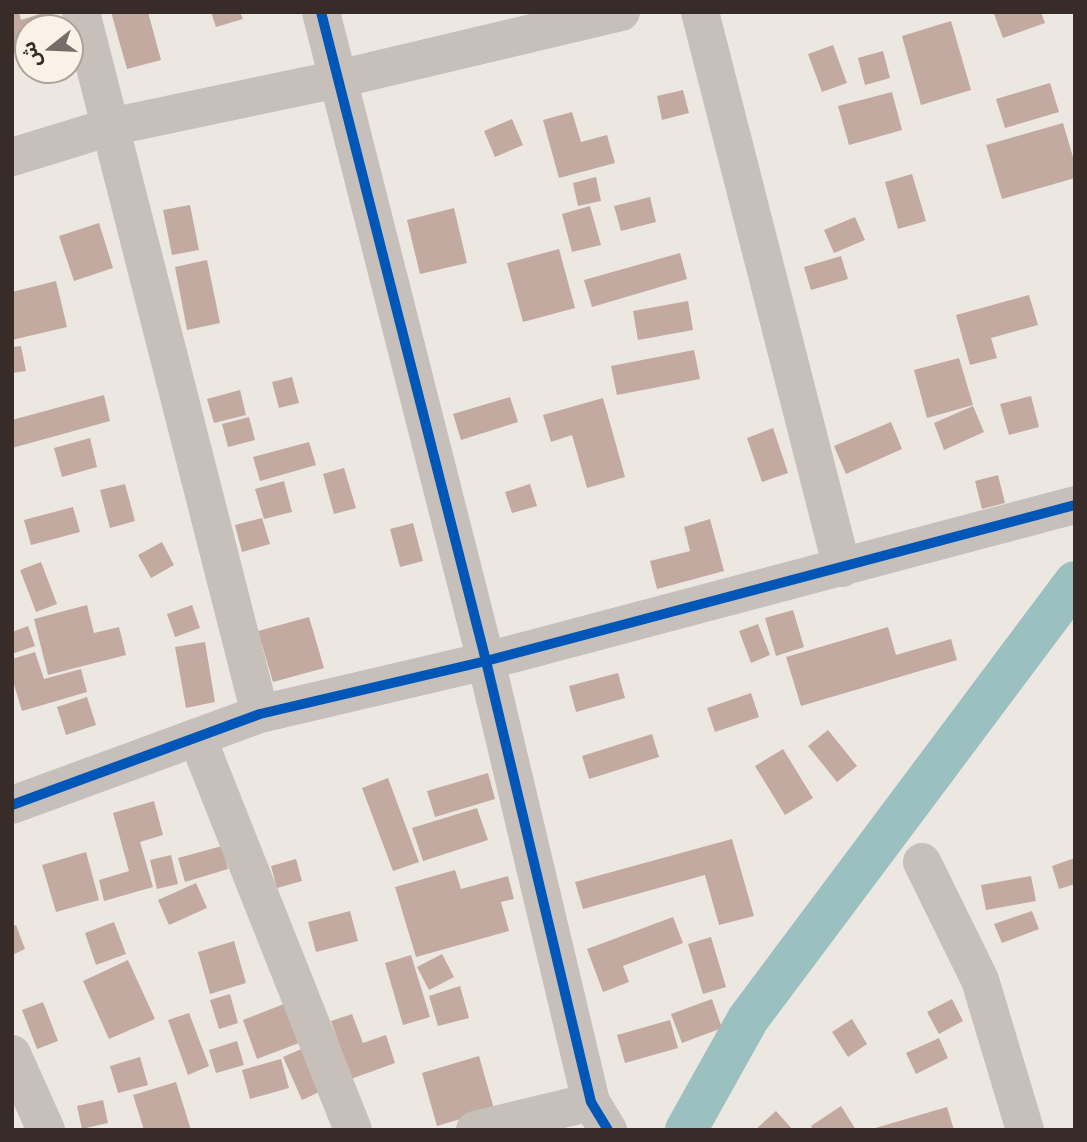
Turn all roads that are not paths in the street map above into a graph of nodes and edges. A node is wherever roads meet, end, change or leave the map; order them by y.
1 (81, 12) edge
2 (321, 12) edge
3 (621, 12) edge
4 (700, 12) edge
5 (338, 79) junction
6 (110, 127) junction
7 (12, 157) edge
8 (1075, 505) edge
9 (842, 568) junction
10 (486, 661) junction
11 (260, 714) junction
12 (197, 737) junction
13 (12, 805) edge
14 (922, 862) dead end
15 (12, 1054) edge
16 (600, 1116) edge
17 (46, 1130) edge
18 (353, 1130) edge
19 (475, 1130) edge
20 (1025, 1130) edge

1 - 6 street
2 - 5 street
3 - 5 street
4 - 9 street
5 - 6 street
5 - 10 street
6 - 7 street
6 - 11 street
8 - 9 street
9 - 10 street
10 - 11 street
10 - 16 street
11 - 12 street
12 - 13 street
12 - 18 street
14 - 20 street
15 - 17 street
16 - 19 street

